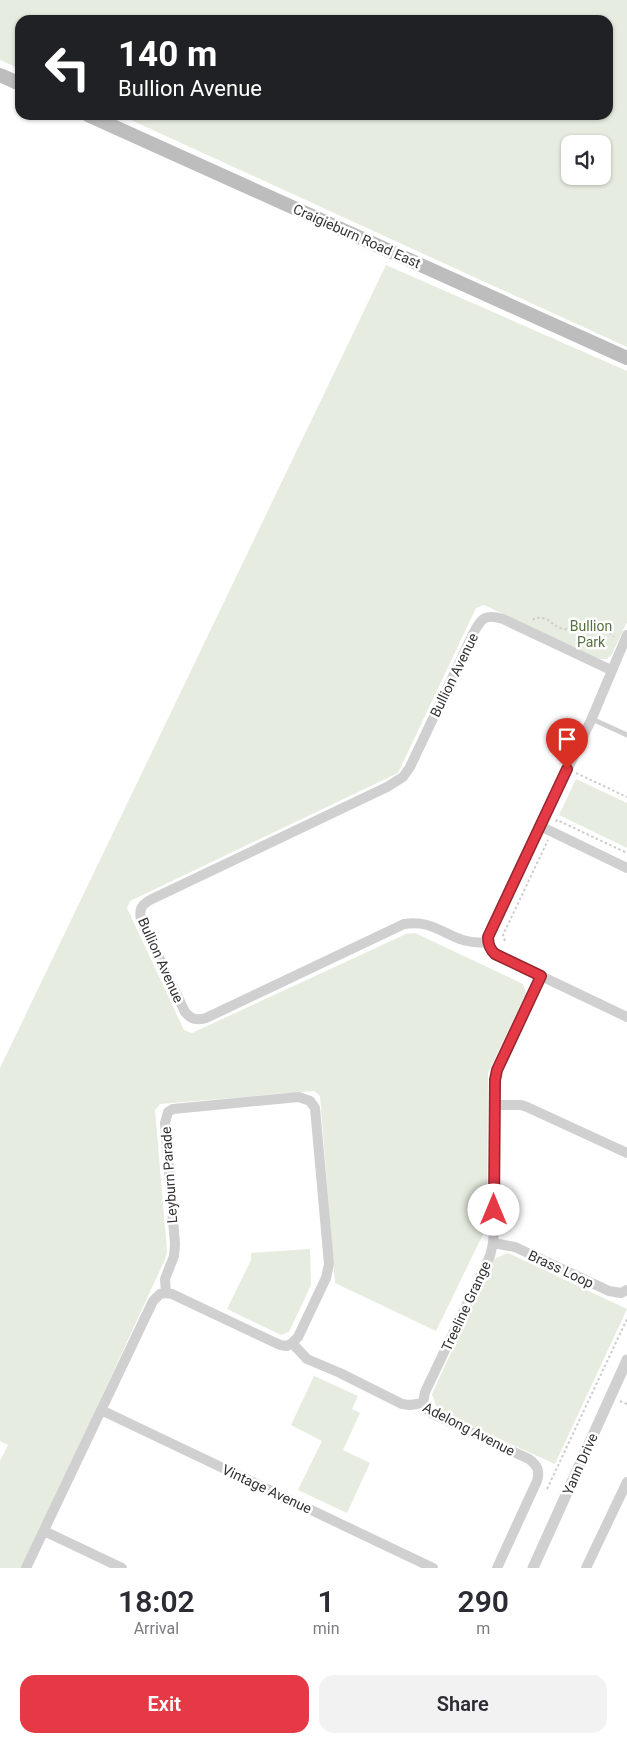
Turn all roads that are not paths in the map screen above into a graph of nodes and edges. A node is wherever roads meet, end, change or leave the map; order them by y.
1 (0, 76) edge
2 (15, 82) edge
3 (99, 120) edge
4 (627, 358) edge
5 (625, 639) edge
6 (611, 670) junction
7 (592, 718) junction
8 (627, 735) edge
9 (540, 826) junction
10 (627, 868) edge
11 (488, 943) junction
12 (541, 976) junction
13 (627, 1017) edge
14 (495, 1105) junction
15 (627, 1154) edge
16 (493, 1243) junction
17 (627, 1290) edge
18 (166, 1293) junction
19 (292, 1343) junction
20 (627, 1360) edge
21 (423, 1403) junction
22 (101, 1410) junction
23 (627, 1482) edge
24 (44, 1531) junction
25 (26, 1568) edge
26 (122, 1568) edge
27 (433, 1568) edge
28 (497, 1568) edge
29 (533, 1568) edge
30 (586, 1568) edge

1 - 2 main road
3 - 4 main road, Craigieburn Road East
5 - 6 street
6 - 7 street
6 - 11 street, Bullion Avenue
7 - 8 lane
7 - 9 street
9 - 10 street
9 - 11 street
11 - 12 street
12 - 13 street
12 - 14 street, Treeline Grange
14 - 15 street
14 - 16 street, Treeline Grange
16 - 17 street, Brass Loop
16 - 21 street, Treeline Grange
18 - 19 street
18 - 19 street, Leyburn Parade
18 - 22 street
19 - 21 street, Adelong Avenue
20 - 29 street, Yann Drive
21 - 28 street, Adelong Avenue
22 - 24 street
22 - 27 street, Vintage Avenue
23 - 30 street
24 - 25 street
24 - 26 street

